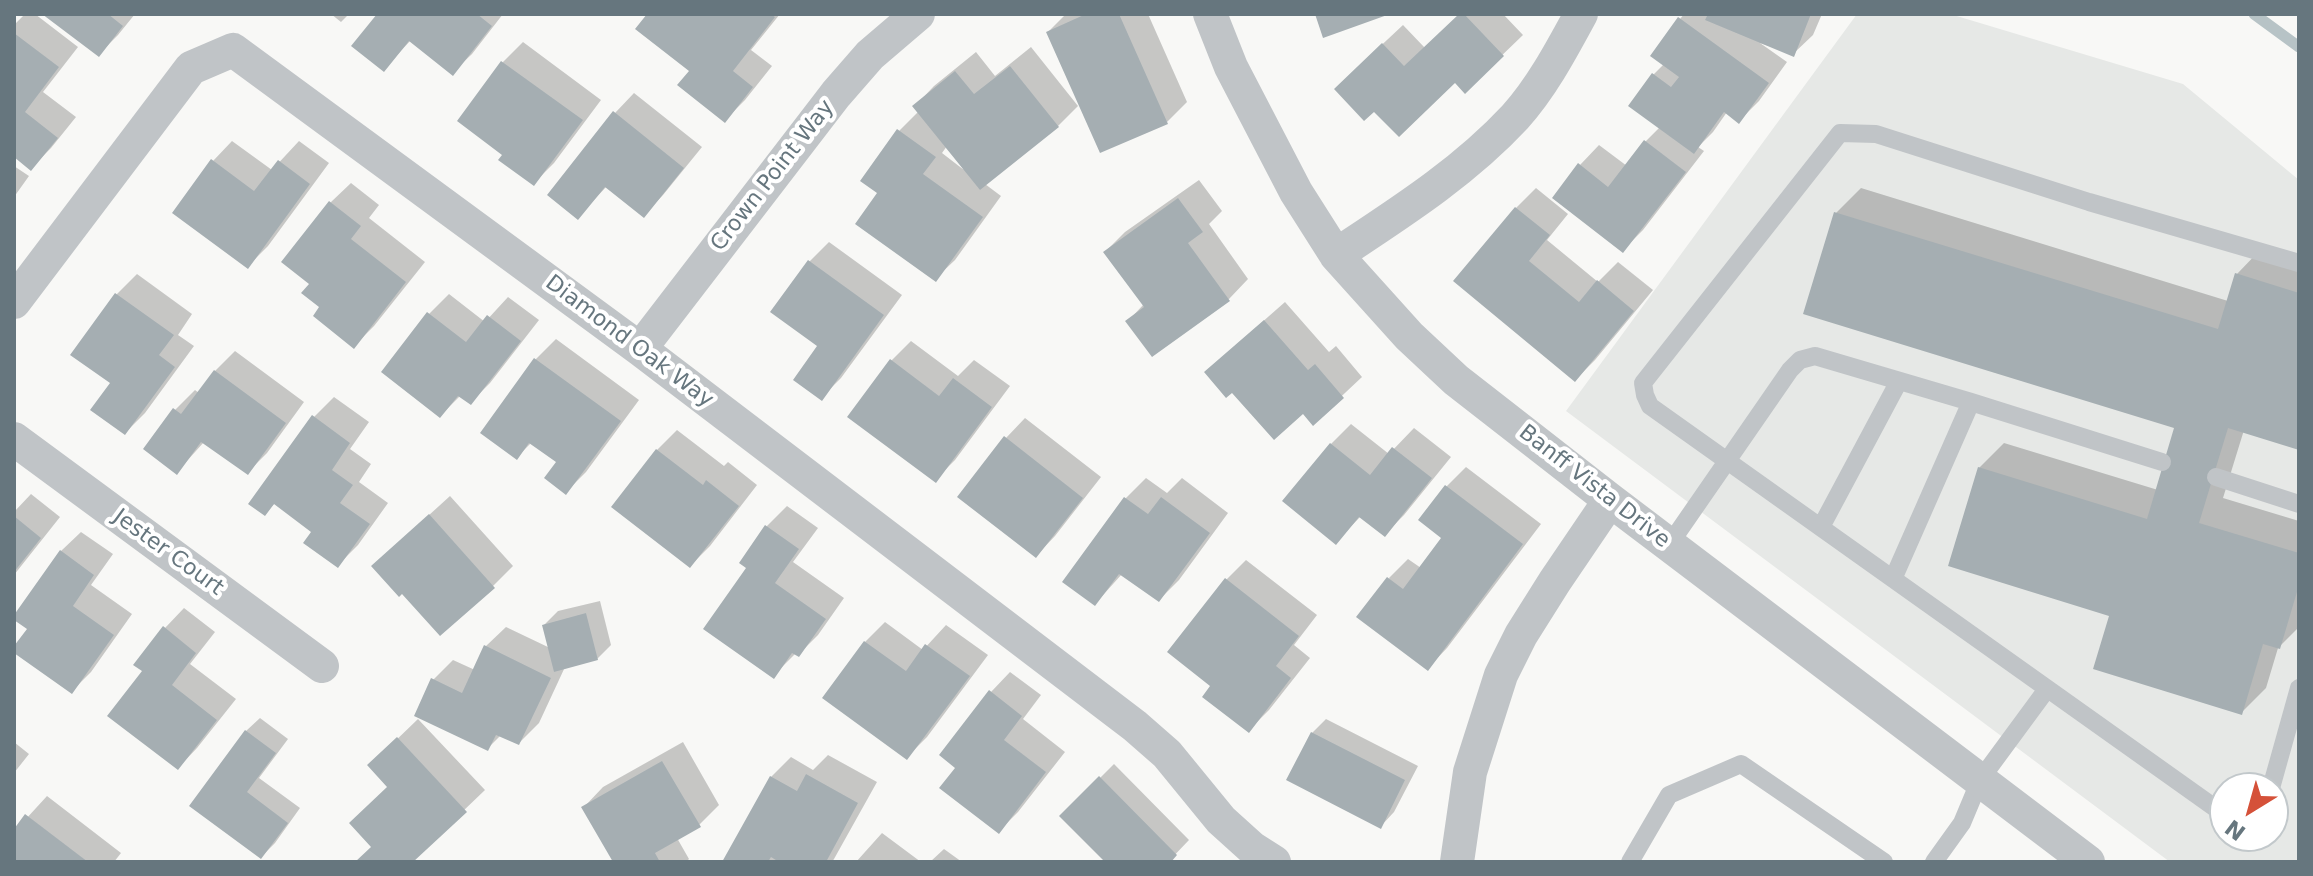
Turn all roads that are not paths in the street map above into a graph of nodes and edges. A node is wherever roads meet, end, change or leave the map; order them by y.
1 (918, 14) edge
2 (1210, 14) edge
3 (1581, 14) edge
4 (1336, 255) junction
5 (2299, 263) edge
6 (14, 302) edge
7 (640, 349) junction
8 (1899, 381) junction
9 (1971, 402) junction
10 (14, 439) edge
11 (1727, 461) junction
12 (2162, 462) dead end
13 (2216, 477) dead end
14 (1610, 500) junction
15 (2299, 504) edge
16 (1821, 527) junction
17 (1669, 545) junction
18 (1893, 579) junction
19 (322, 666) dead end
20 (2299, 688) edge
21 (2047, 689) junction
22 (2275, 772) edge
23 (1980, 780) junction
24 (2209, 804) edge
25 (1274, 862) edge
26 (1457, 862) edge
27 (1630, 862) edge
28 (1884, 862) edge
29 (1934, 862) edge
30 (2088, 862) edge

1 - 7 street, Crown Point Way
2 - 4 street, Banff Vista Drive
3 - 4 street
4 - 14 street, Banff Vista Drive
5 - 11 lane
6 - 7 street, Diamond Oak Way
7 - 25 street, Diamond Oak Way
8 - 9 lane
8 - 11 lane
8 - 16 lane
9 - 12 lane
9 - 18 lane
10 - 19 street, Jester Court
11 - 16 lane
11 - 17 lane
13 - 15 lane
14 - 17 street, Banff Vista Drive
14 - 26 street
16 - 18 lane
17 - 23 street, Banff Vista Drive
18 - 21 lane
20 - 22 lane
21 - 23 lane
21 - 24 lane
23 - 29 lane
23 - 30 street, Banff Vista Drive
27 - 28 lane

